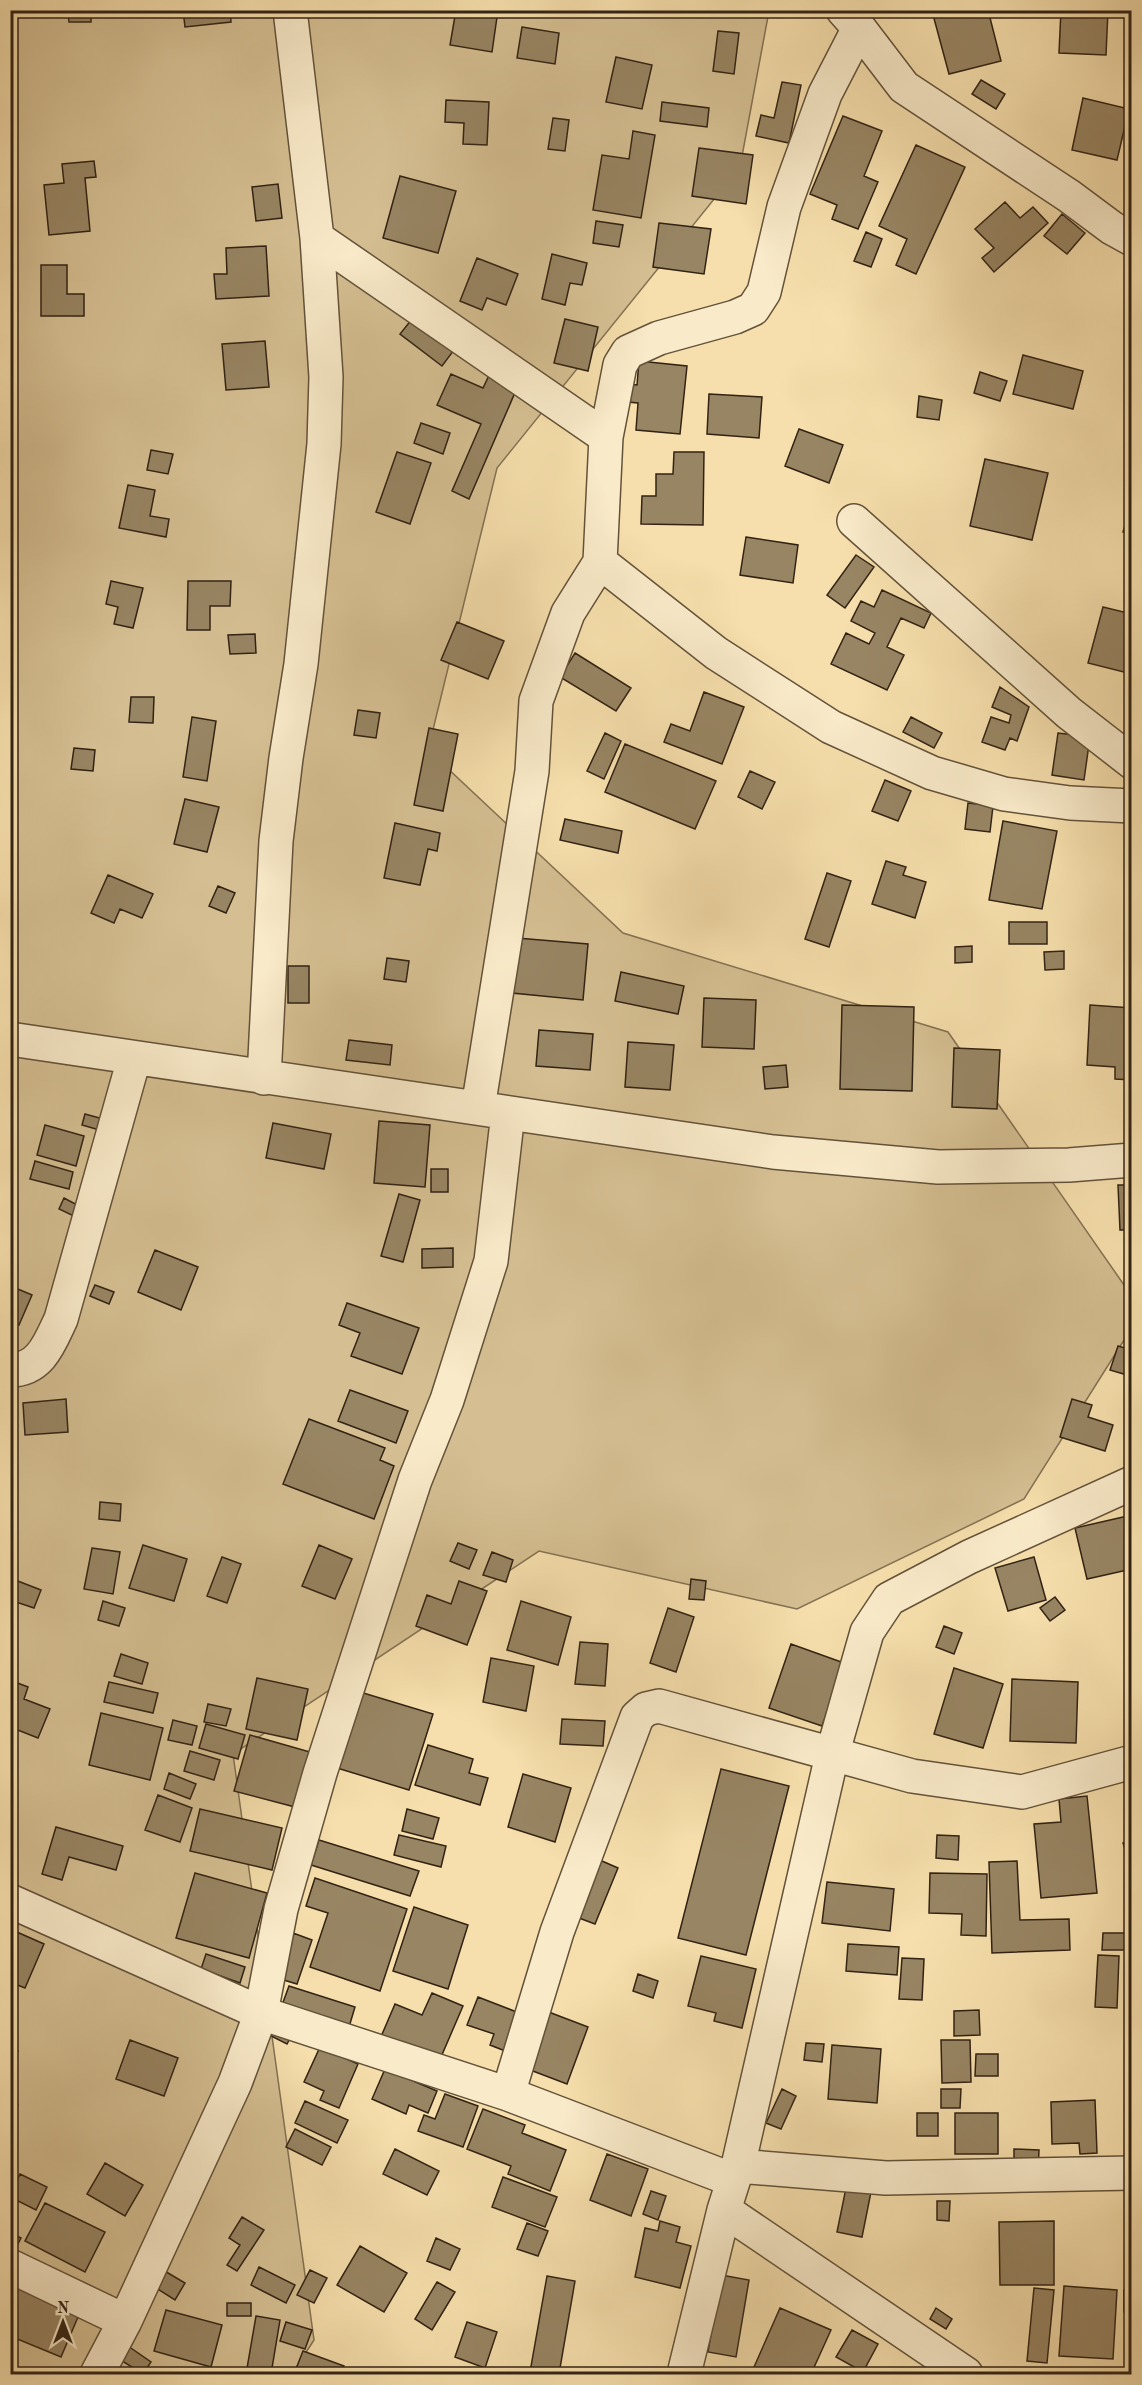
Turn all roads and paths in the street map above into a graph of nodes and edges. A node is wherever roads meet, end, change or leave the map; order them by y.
1 (290, 10) edge
2 (851, 19) edge
3 (317, 238) junction
4 (1131, 239) edge
5 (606, 437) junction
6 (854, 521) dead end
7 (600, 562) junction
8 (1131, 762) edge
9 (1131, 806) edge
10 (10, 1039) edge
11 (134, 1059) junction
12 (264, 1078) junction
13 (493, 1110) junction
14 (1131, 1160) edge
15 (10, 1370) edge
16 (1131, 1483) edge
17 (832, 1755) junction
18 (1131, 1762) edge
19 (10, 1901) edge
20 (261, 2013) junction
21 (508, 2094) junction
22 (1131, 2173) edge
23 (732, 2185) junction
24 (10, 2266) edge
25 (125, 2321) junction
26 (97, 2374) edge
27 (684, 2374) edge
28 (966, 2374) edge

1 - 3 street
2 - 4 street
2 - 5 street
3 - 5 street
3 - 12 street
5 - 7 street
6 - 8 street
7 - 9 street
7 - 13 street
10 - 11 street
11 - 12 street
11 - 15 street
12 - 13 street
13 - 14 street
13 - 20 street
16 - 17 street
17 - 18 street
17 - 21 street
17 - 23 street
19 - 20 street
20 - 21 street
20 - 25 street
21 - 23 street
22 - 23 street
23 - 27 street
23 - 28 street
24 - 25 street
25 - 26 street

